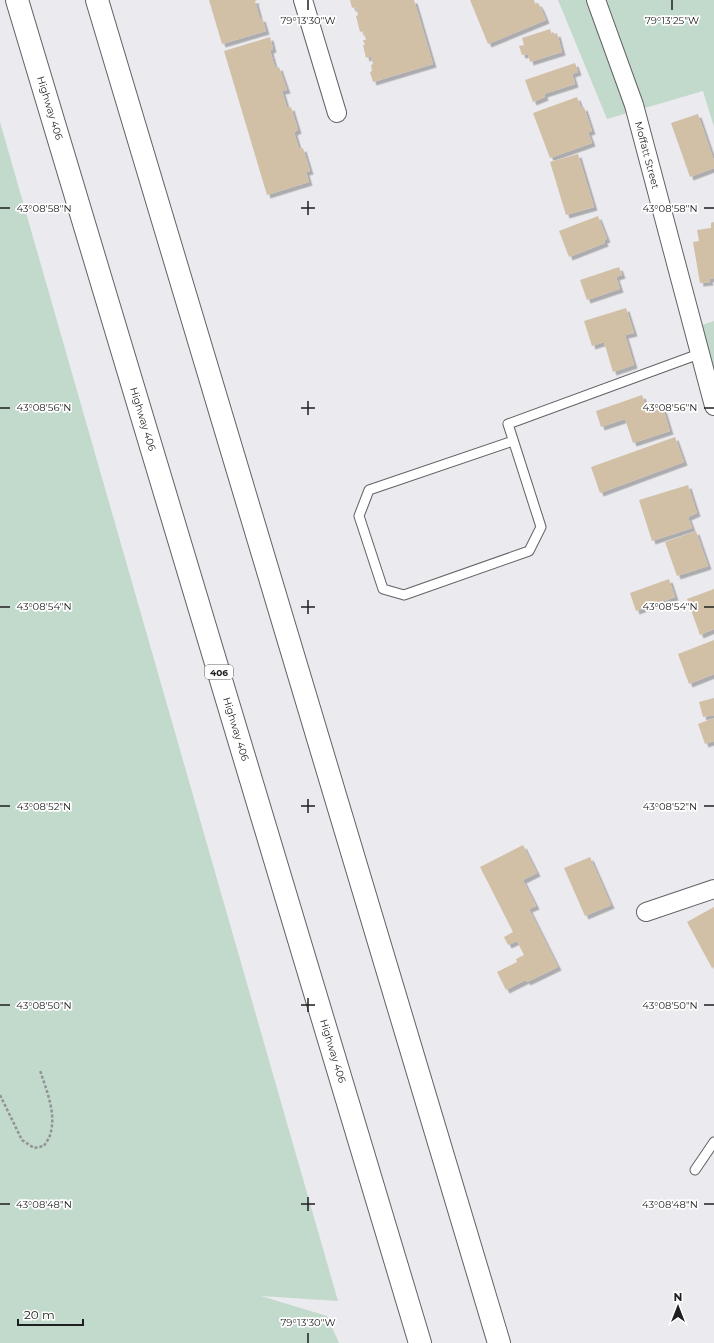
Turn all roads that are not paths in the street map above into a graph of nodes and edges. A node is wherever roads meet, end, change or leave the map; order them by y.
1 (17, 0) edge
2 (97, 0) edge
3 (303, 0) edge
4 (596, 0) edge
5 (338, 114) dead end
6 (699, 354) junction
7 (714, 406) edge
8 (513, 441) junction
9 (714, 889) edge
10 (646, 912) dead end
11 (714, 1142) edge
12 (695, 1170) dead end
13 (420, 1343) edge
14 (500, 1343) edge

1 - 13 highway, Highway 406 / 406
2 - 14 highway
3 - 5 street
4 - 6 street, Moffatt Street
6 - 7 street, Moffatt Street
6 - 8 lane
8 - 8 lane
9 - 10 street
11 - 12 lane

